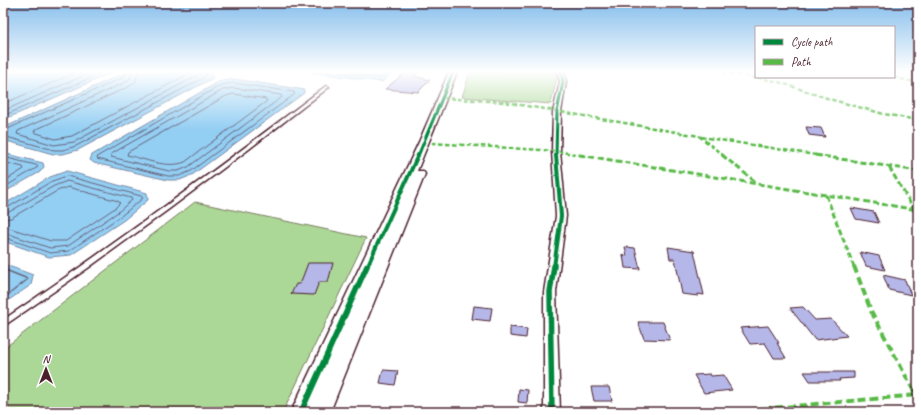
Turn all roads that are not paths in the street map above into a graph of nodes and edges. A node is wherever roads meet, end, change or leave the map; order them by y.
1 (321, 91) edge
2 (445, 91) edge
3 (453, 91) edge
4 (561, 91) edge
5 (3, 323) edge
6 (301, 412) edge
7 (320, 412) edge
8 (552, 412) edge

1 - 5 lane
2 - 6 street
3 - 7 street
4 - 8 street

